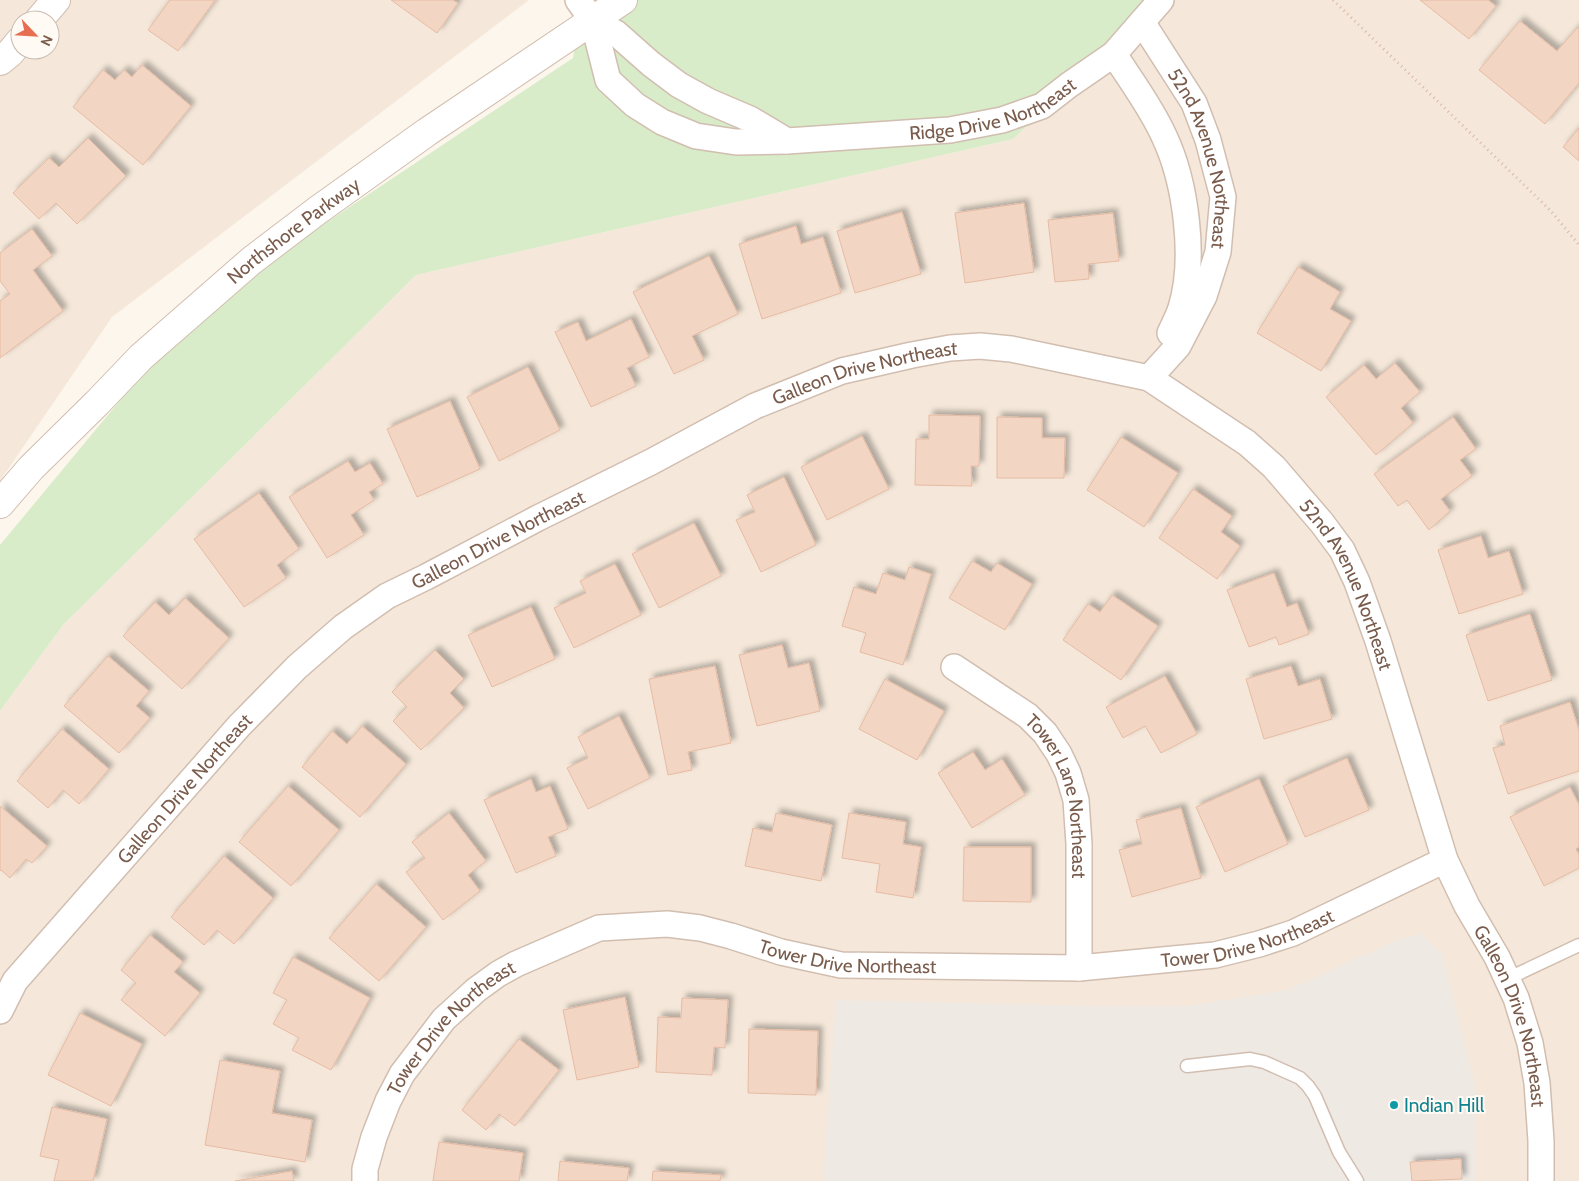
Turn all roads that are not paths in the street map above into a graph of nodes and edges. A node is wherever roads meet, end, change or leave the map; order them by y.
1 (56, 0) edge
2 (623, 0) edge
3 (1161, 0) edge
4 (47, 10) edge
5 (585, 10) edge
6 (1142, 22) junction
7 (10, 53) edge
8 (1114, 54) junction
9 (0, 61) edge
10 (786, 141) junction
11 (1149, 378) junction
12 (0, 504) edge
13 (954, 667) dead end
14 (1445, 860) junction
15 (1579, 945) edge
16 (1079, 968) junction
17 (1507, 979) junction
18 (0, 1011) edge
19 (1186, 1066) dead end
20 (365, 1181) edge
21 (1358, 1181) edge
22 (1541, 1181) edge

1 - 4 street
2 - 5 street, Northshore Parkway
3 - 6 street, Ridge Drive Northeast
5 - 10 street
5 - 10 street, Ridge Drive Northeast
5 - 12 street, Northshore Parkway
6 - 8 street, Ridge Drive Northeast
6 - 11 street, 52nd Avenue Northeast
7 - 9 street
8 - 10 street, Ridge Drive Northeast
8 - 11 street, 52nd Avenue Northeast
11 - 14 street, 52nd Avenue Northeast
11 - 18 street, Galleon Drive Northeast
13 - 16 street, Tower Lane Northeast
14 - 16 street, Tower Drive Northeast
14 - 17 street, Galleon Drive Northeast
15 - 17 lane
16 - 20 street, Tower Drive Northeast
17 - 22 street, Galleon Drive Northeast
19 - 21 lane

